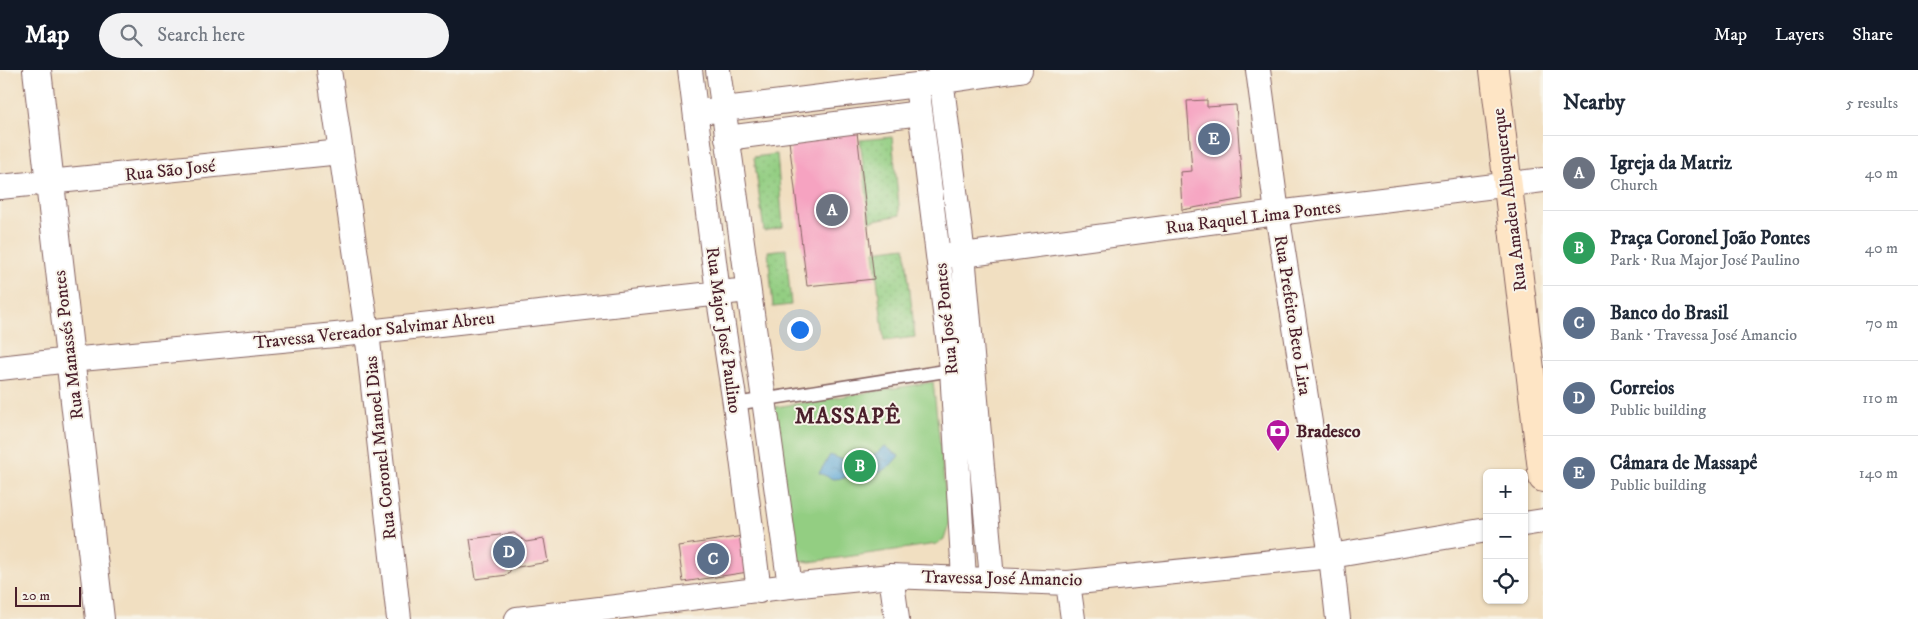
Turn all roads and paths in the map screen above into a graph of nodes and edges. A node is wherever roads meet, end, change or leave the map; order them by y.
1 (37, 70) edge
2 (329, 70) edge
3 (690, 70) edge
4 (718, 70) edge
5 (1020, 70) edge
6 (1258, 70) edge
7 (1494, 70) edge
8 (940, 76) edge
9 (917, 85) junction
10 (824, 96) junction
11 (723, 109) junction
12 (695, 113) junction
13 (920, 113) junction
14 (827, 124) junction
15 (727, 138) junction
16 (341, 152) junction
17 (733, 179) junction
18 (1543, 180) edge
19 (48, 182) junction
20 (704, 183) junction
21 (1507, 186) junction
22 (0, 187) edge
23 (1277, 213) junction
24 (963, 254) junction
25 (938, 255) junction
26 (748, 290) junction
27 (718, 293) junction
28 (367, 332) junction
29 (70, 360) junction
30 (0, 368) edge
31 (963, 368) junction
32 (763, 400) junction
33 (735, 404) junction
34 (1543, 478) edge
35 (1543, 521) edge
36 (1528, 523) edge
37 (1483, 531) edge
38 (1331, 556) junction
39 (891, 576) junction
40 (964, 579) junction
41 (992, 579) junction
42 (1068, 583) junction
43 (790, 586) junction
44 (759, 591) junction
45 (100, 619) edge
46 (399, 619) edge
47 (517, 619) edge
48 (897, 619) edge
49 (1073, 619) edge
50 (1338, 619) edge

1 - 19 street, Rua Manassés Pontes
2 - 16 street, Rua Coronel Manoel Dias
3 - 12 street, Rua Major José Paulino
4 - 11 street, Rua Major José Paulino
5 - 8 street
6 - 23 street, Rua Prefeito Beto Lira
7 - 21 main road, Rua Amadeu Albuquerque
8 - 9 street
8 - 24 street, Rua José Pontes
9 - 10 street
9 - 13 street, Rua José Pontes
10 - 11 street
10 - 14 street
11 - 12 street
11 - 15 street, Rua Major José Paulino
12 - 20 street, Rua Major José Paulino
13 - 14 street
13 - 25 street, Rua José Pontes
14 - 15 street
15 - 17 street, Rua Major José Paulino
16 - 19 street, Rua São José
16 - 28 street, Rua Coronel Manoel Dias
17 - 20 street
17 - 26 street, Rua Major José Paulino
18 - 21 street, Rua Raquel Lima Pontes
19 - 22 street, Rua São José
19 - 29 street, Rua Manassés Pontes
20 - 27 street, Rua Major José Paulino
21 - 23 street, Rua Raquel Lima Pontes
21 - 34 main road, Rua Amadeu Albuquerque
23 - 24 street, Rua Raquel Lima Pontes
23 - 38 street, Rua Prefeito Beto Lira
24 - 25 street, Rua Raquel Lima Pontes
24 - 31 street, Rua José Pontes
25 - 31 street, Rua José Pontes
26 - 27 street, Travessa Vereador Salvimar Abreu
26 - 32 street, Rua Major José Paulino
27 - 28 street, Travessa Vereador Salvimar Abreu
27 - 33 street, Rua Major José Paulino
28 - 29 street, Travessa Vereador Salvimar Abreu
28 - 46 street, Rua Coronel Manoel Dias
29 - 30 street, Travessa Vereador Salvimar Abreu
29 - 45 street, Rua Manassés Pontes
31 - 32 lane
31 - 40 street, Rua José Pontes
31 - 41 street, Rua José Pontes
32 - 33 lane
32 - 43 street, Rua Major José Paulino
33 - 44 street, Rua Major José Paulino
35 - 36 street
37 - 38 street, Travessa José Amancio
38 - 42 street, Travessa José Amancio
38 - 50 street, Rua Prefeito Beto Lira
39 - 40 street, Travessa José Amancio
39 - 43 street, Travessa José Amancio
39 - 48 street
40 - 41 street, Travessa José Amancio
41 - 42 street, Travessa José Amancio
42 - 49 street
43 - 44 street, Travessa José Amancio
44 - 47 street, Travessa José Amancio

